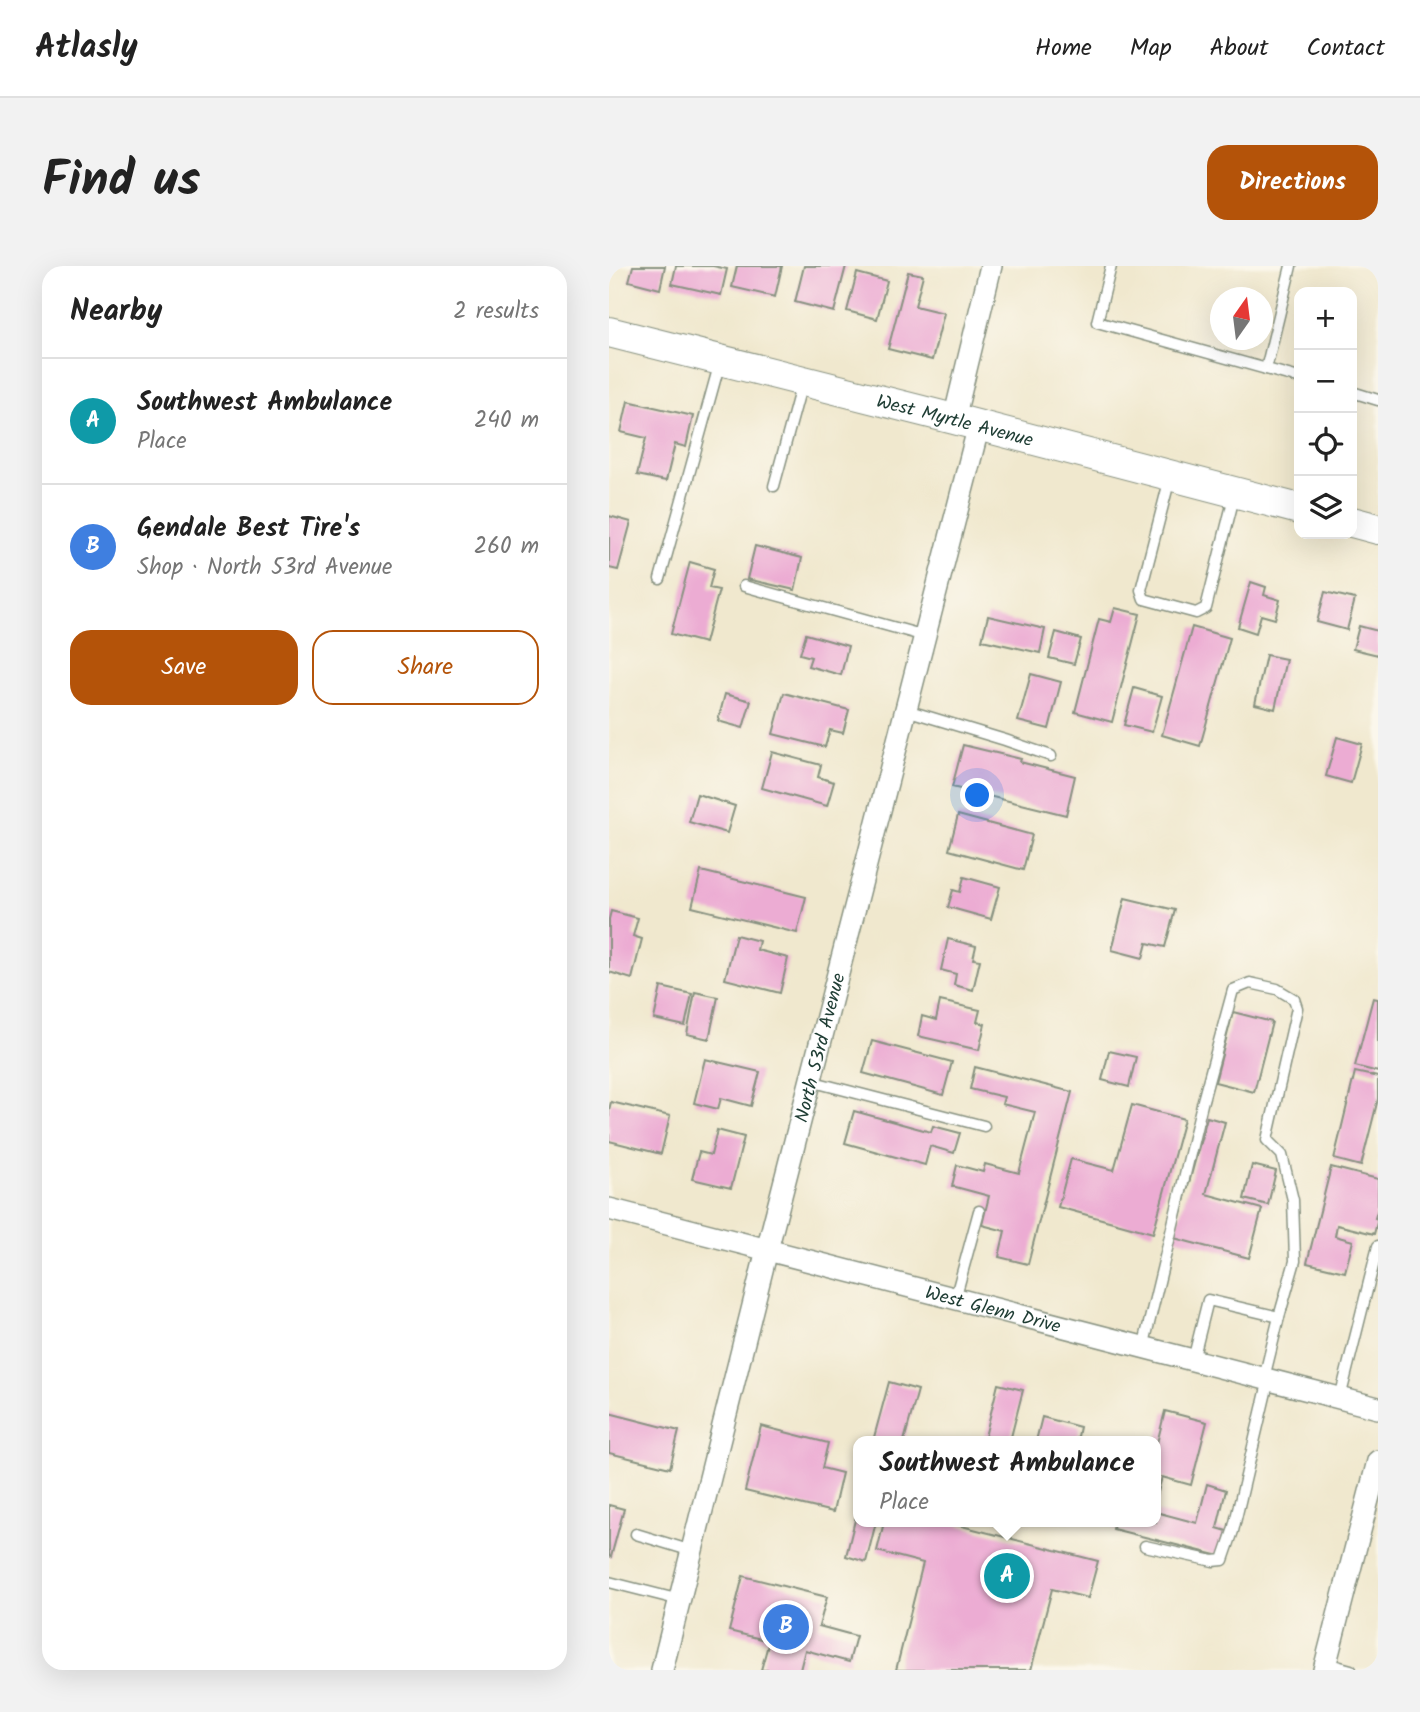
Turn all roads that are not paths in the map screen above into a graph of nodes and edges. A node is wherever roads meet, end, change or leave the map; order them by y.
1 (991, 266) edge
2 (1111, 266) edge
3 (1291, 266) edge
4 (609, 332) edge
5 (720, 360) junction
6 (1266, 369) junction
7 (1294, 377) edge
8 (803, 381) junction
9 (1357, 394) edge
10 (1378, 400) edge
11 (966, 422) junction
12 (1170, 475) junction
13 (774, 486) dead end
14 (1235, 492) junction
15 (1294, 508) edge
16 (1357, 523) edge
17 (1378, 529) edge
18 (660, 579) dead end
19 (744, 586) dead end
20 (925, 636) junction
21 (906, 710) junction
22 (1051, 756) dead end
23 (810, 1081) junction
24 (984, 1126) dead end
25 (609, 1209) edge
26 (979, 1211) dead end
27 (1378, 1246) edge
28 (767, 1250) junction
29 (955, 1299) junction
30 (1279, 1317) junction
31 (1143, 1348) junction
32 (1193, 1360) junction
33 (1266, 1379) junction
34 (1339, 1398) junction
35 (1378, 1408) edge
36 (1378, 1461) edge
37 (636, 1535) dead end
38 (1145, 1546) dead end
39 (692, 1551) junction
40 (609, 1582) edge
41 (680, 1600) junction
42 (1325, 1667) edge
43 (662, 1670) edge
44 (1351, 1670) edge

1 - 11 street, North 53rd Avenue
2 - 6 lane
3 - 6 lane
4 - 5 street, West Myrtle Avenue
5 - 8 street, West Myrtle Avenue
5 - 18 lane
6 - 7 lane
8 - 11 street, West Myrtle Avenue
8 - 13 lane
9 - 10 lane
11 - 12 street, West Myrtle Avenue
11 - 20 street, North 53rd Avenue
12 - 14 street, West Myrtle Avenue
12 - 14 lane
14 - 15 street, West Myrtle Avenue
16 - 17 street
19 - 20 lane
20 - 21 street, North 53rd Avenue
21 - 22 lane
21 - 23 street, North 53rd Avenue
23 - 24 lane
23 - 28 street, North 53rd Avenue
25 - 28 street, West Glenn Drive
26 - 29 lane
27 - 34 lane
28 - 29 street, West Glenn Drive
28 - 39 street, North 53rd Avenue
29 - 31 street, West Glenn Drive
30 - 31 lane
30 - 32 lane
30 - 33 lane
31 - 32 street, West Glenn Drive
32 - 33 street, West Glenn Drive
33 - 34 street, West Glenn Drive
33 - 38 lane
34 - 35 street, West Glenn Drive
36 - 42 street
37 - 39 lane
39 - 41 street, North 53rd Avenue
40 - 41 lane
41 - 43 street, North 53rd Avenue
42 - 44 lane

